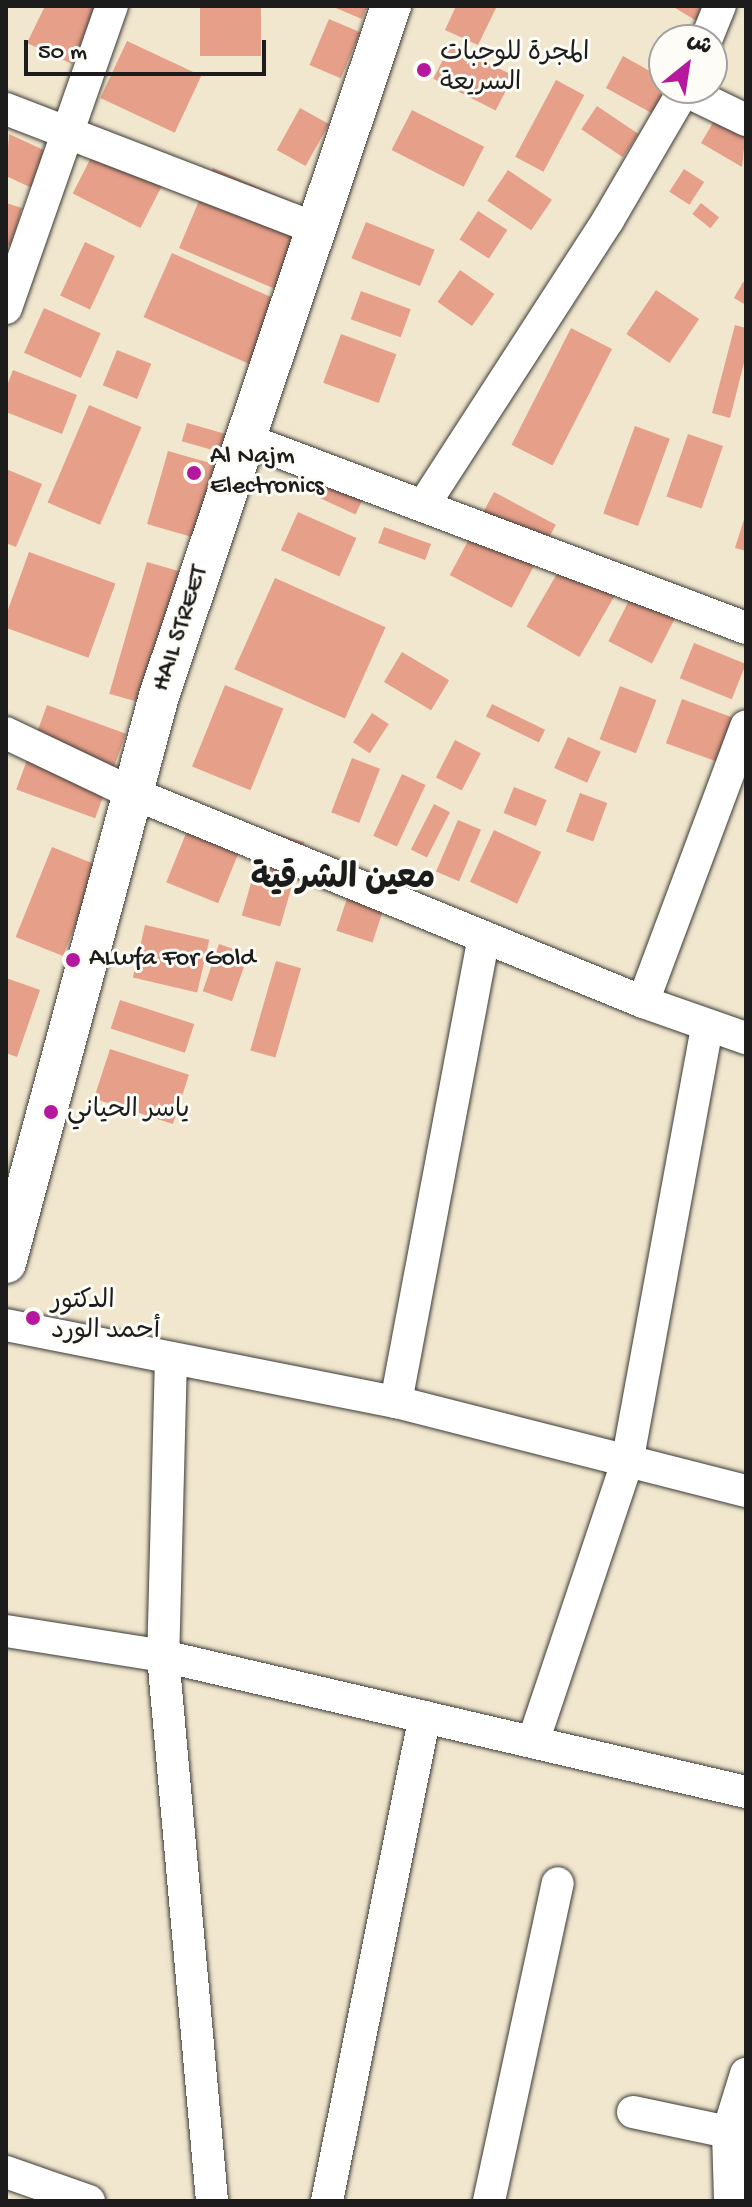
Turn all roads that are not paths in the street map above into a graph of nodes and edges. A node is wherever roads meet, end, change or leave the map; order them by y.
1 (112, 6) edge
2 (391, 6) edge
3 (675, 104) edge
4 (714, 104) edge
5 (6, 109) edge
6 (746, 120) edge
7 (70, 134) junction
8 (315, 228) junction
9 (6, 308) edge
10 (245, 439) junction
11 (425, 503) junction
12 (746, 628) edge
13 (746, 727) edge
14 (6, 733) edge
15 (132, 793) junction
16 (484, 937) junction
17 (643, 1002) junction
18 (707, 1025) junction
19 (746, 1038) edge
20 (6, 1263) edge
21 (6, 1325) edge
22 (171, 1358) junction
23 (396, 1402) junction
24 (627, 1463) junction
25 (746, 1491) edge
26 (6, 1631) edge
27 (163, 1656) junction
28 (425, 1717) junction
29 (533, 1742) junction
30 (746, 1792) edge
31 (558, 1883) dead end
32 (746, 2074) edge
33 (633, 2112) dead end
34 (728, 2132) junction
35 (6, 2172) edge
36 (89, 2201) edge
37 (212, 2201) edge
38 (327, 2201) edge
39 (489, 2201) edge
40 (730, 2201) edge

1 - 7 street
2 - 8 street, HAIL STREET
3 - 11 street
4 - 6 street
5 - 7 street
7 - 8 street
7 - 9 street
8 - 10 street, HAIL STREET
10 - 11 street
10 - 15 street, HAIL STREET
11 - 12 street
13 - 17 street
14 - 15 street
15 - 16 street
15 - 20 street, HAIL STREET
16 - 17 street
16 - 23 street
17 - 18 street
18 - 19 street
18 - 24 street
21 - 22 street
22 - 23 street
22 - 27 street
23 - 24 street
24 - 25 street
24 - 29 street
26 - 27 street
27 - 28 street
27 - 37 street
28 - 29 street
28 - 38 street
29 - 30 street
31 - 39 street
32 - 34 street
33 - 34 street
34 - 40 street
35 - 36 street

